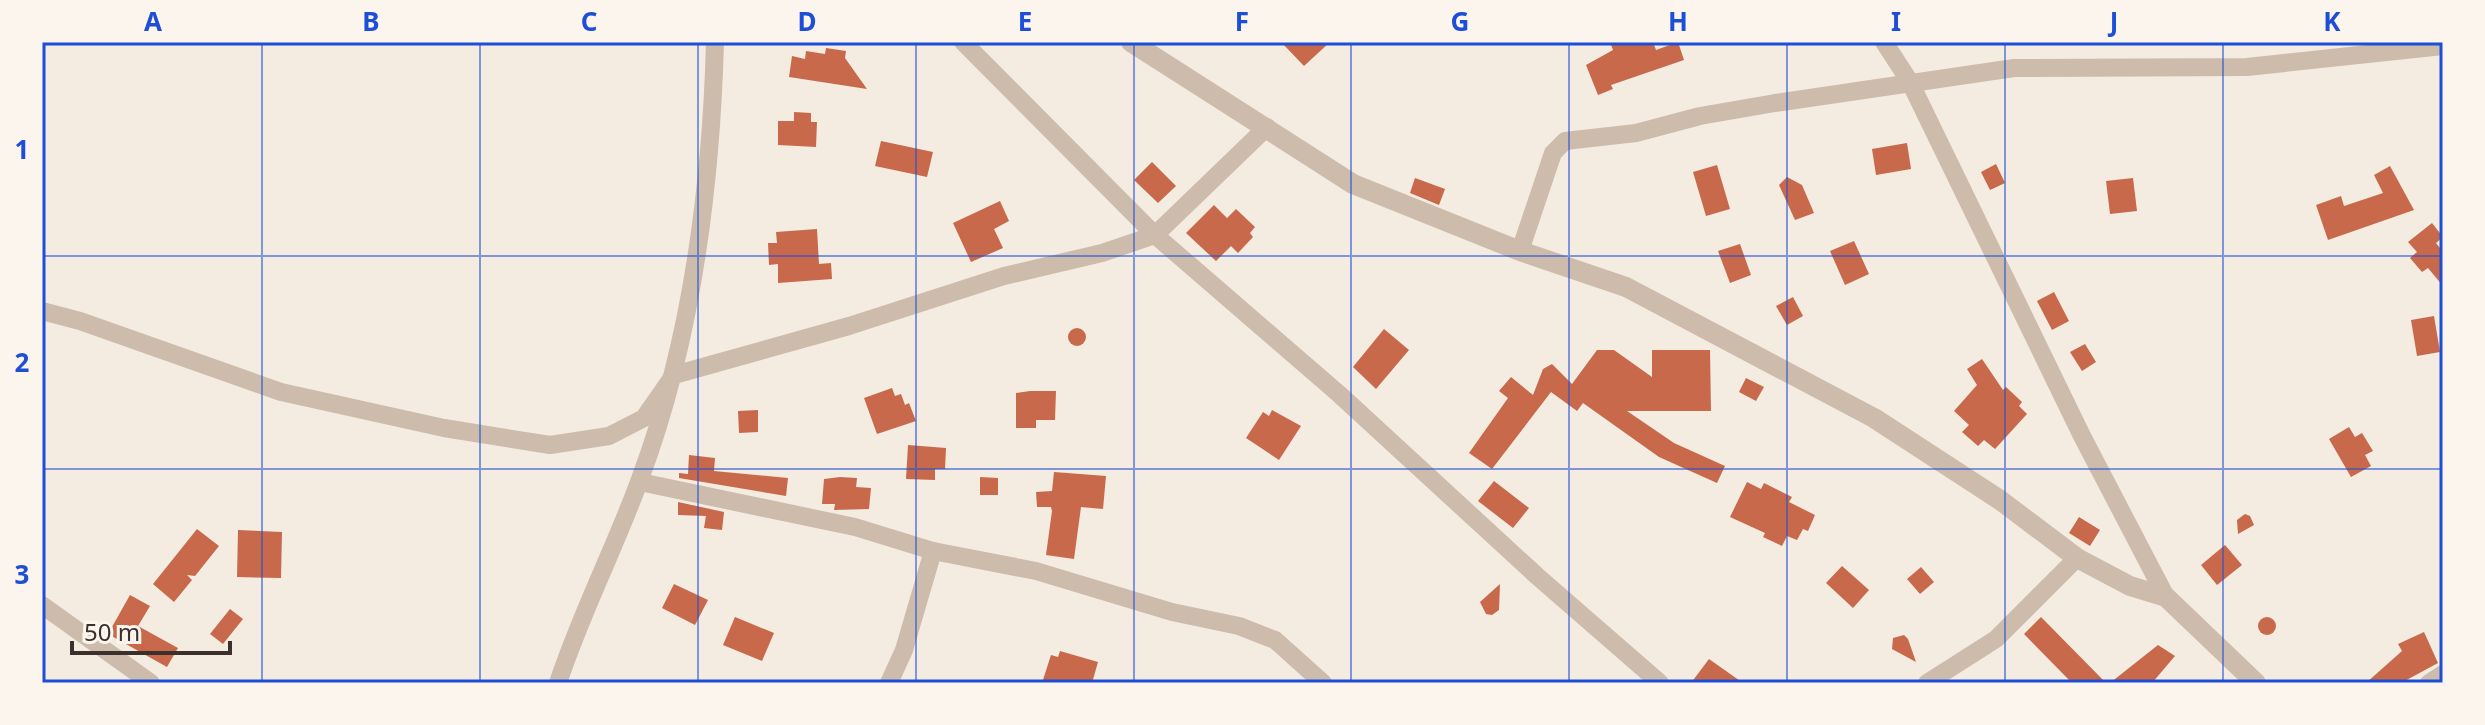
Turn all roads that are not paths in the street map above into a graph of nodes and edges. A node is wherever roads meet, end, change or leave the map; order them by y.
1 (715, 42) edge
2 (963, 42) edge
3 (1131, 42) edge
4 (1884, 42) edge
5 (2443, 46) edge
6 (1910, 82) junction
7 (1267, 127) junction
8 (1155, 235) junction
9 (1520, 251) junction
10 (42, 311) edge
11 (674, 375) junction
12 (640, 482) junction
13 (933, 551) junction
14 (2077, 558) junction
15 (2166, 597) junction
16 (42, 605) edge
17 (2443, 674) edge
18 (151, 683) edge
19 (558, 683) edge
20 (889, 683) edge
21 (1323, 683) edge
22 (1660, 683) edge
23 (1927, 683) edge
24 (2256, 683) edge
25 (2429, 683) edge

1 - 11 street
2 - 8 street
3 - 7 street
4 - 6 street
5 - 6 street
6 - 9 street
6 - 15 street
7 - 8 street
7 - 9 street
8 - 11 street
8 - 22 street
9 - 14 street
10 - 11 street
11 - 12 street
12 - 13 street
12 - 19 street
13 - 20 street
13 - 21 street
14 - 15 street
14 - 23 street
15 - 24 street
16 - 18 street
17 - 25 street

